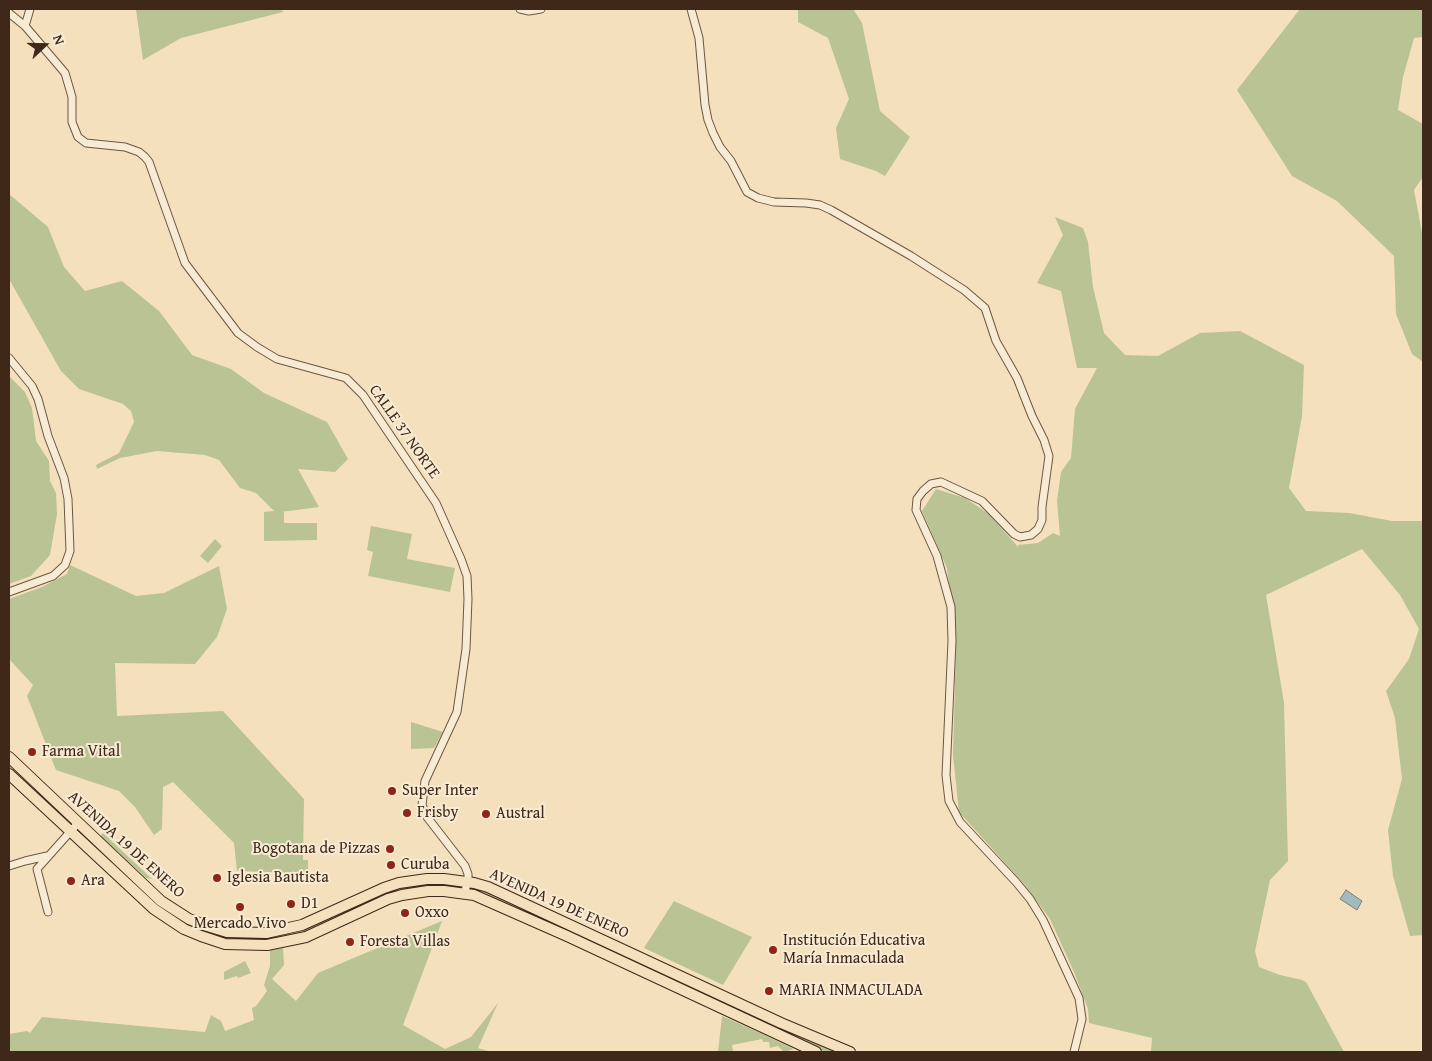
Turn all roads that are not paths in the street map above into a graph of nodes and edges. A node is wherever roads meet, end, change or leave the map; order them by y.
1 (30, 9) edge
2 (520, 9) edge
3 (541, 9) edge
4 (691, 9) edge
5 (9, 13) edge
6 (25, 26) junction
7 (9, 358) edge
8 (9, 592) edge
9 (9, 757) edge
10 (9, 774) edge
11 (78, 823) junction
12 (71, 832) junction
13 (48, 856) junction
14 (9, 866) edge
15 (468, 882) junction
16 (464, 893) junction
17 (48, 912) dead end
18 (816, 1052) edge
19 (850, 1052) edge
20 (1074, 1052) edge

1 - 6 street
2 - 3 street
4 - 20 street
5 - 6 street, CALLE 37 NORTE
6 - 15 street, CALLE 37 NORTE
7 - 8 street
9 - 11 main road, AVENIDA 19 DE ENERO
10 - 12 main road, AVENIDA 19 DE ENERO
11 - 12 street
11 - 15 main road, AVENIDA 19 DE ENERO
12 - 13 street
12 - 16 main road, AVENIDA 19 DE ENERO
13 - 14 street
13 - 17 street
15 - 16 street
15 - 19 main road, AVENIDA 19 DE ENERO
16 - 18 main road, AVENIDA 19 DE ENERO

